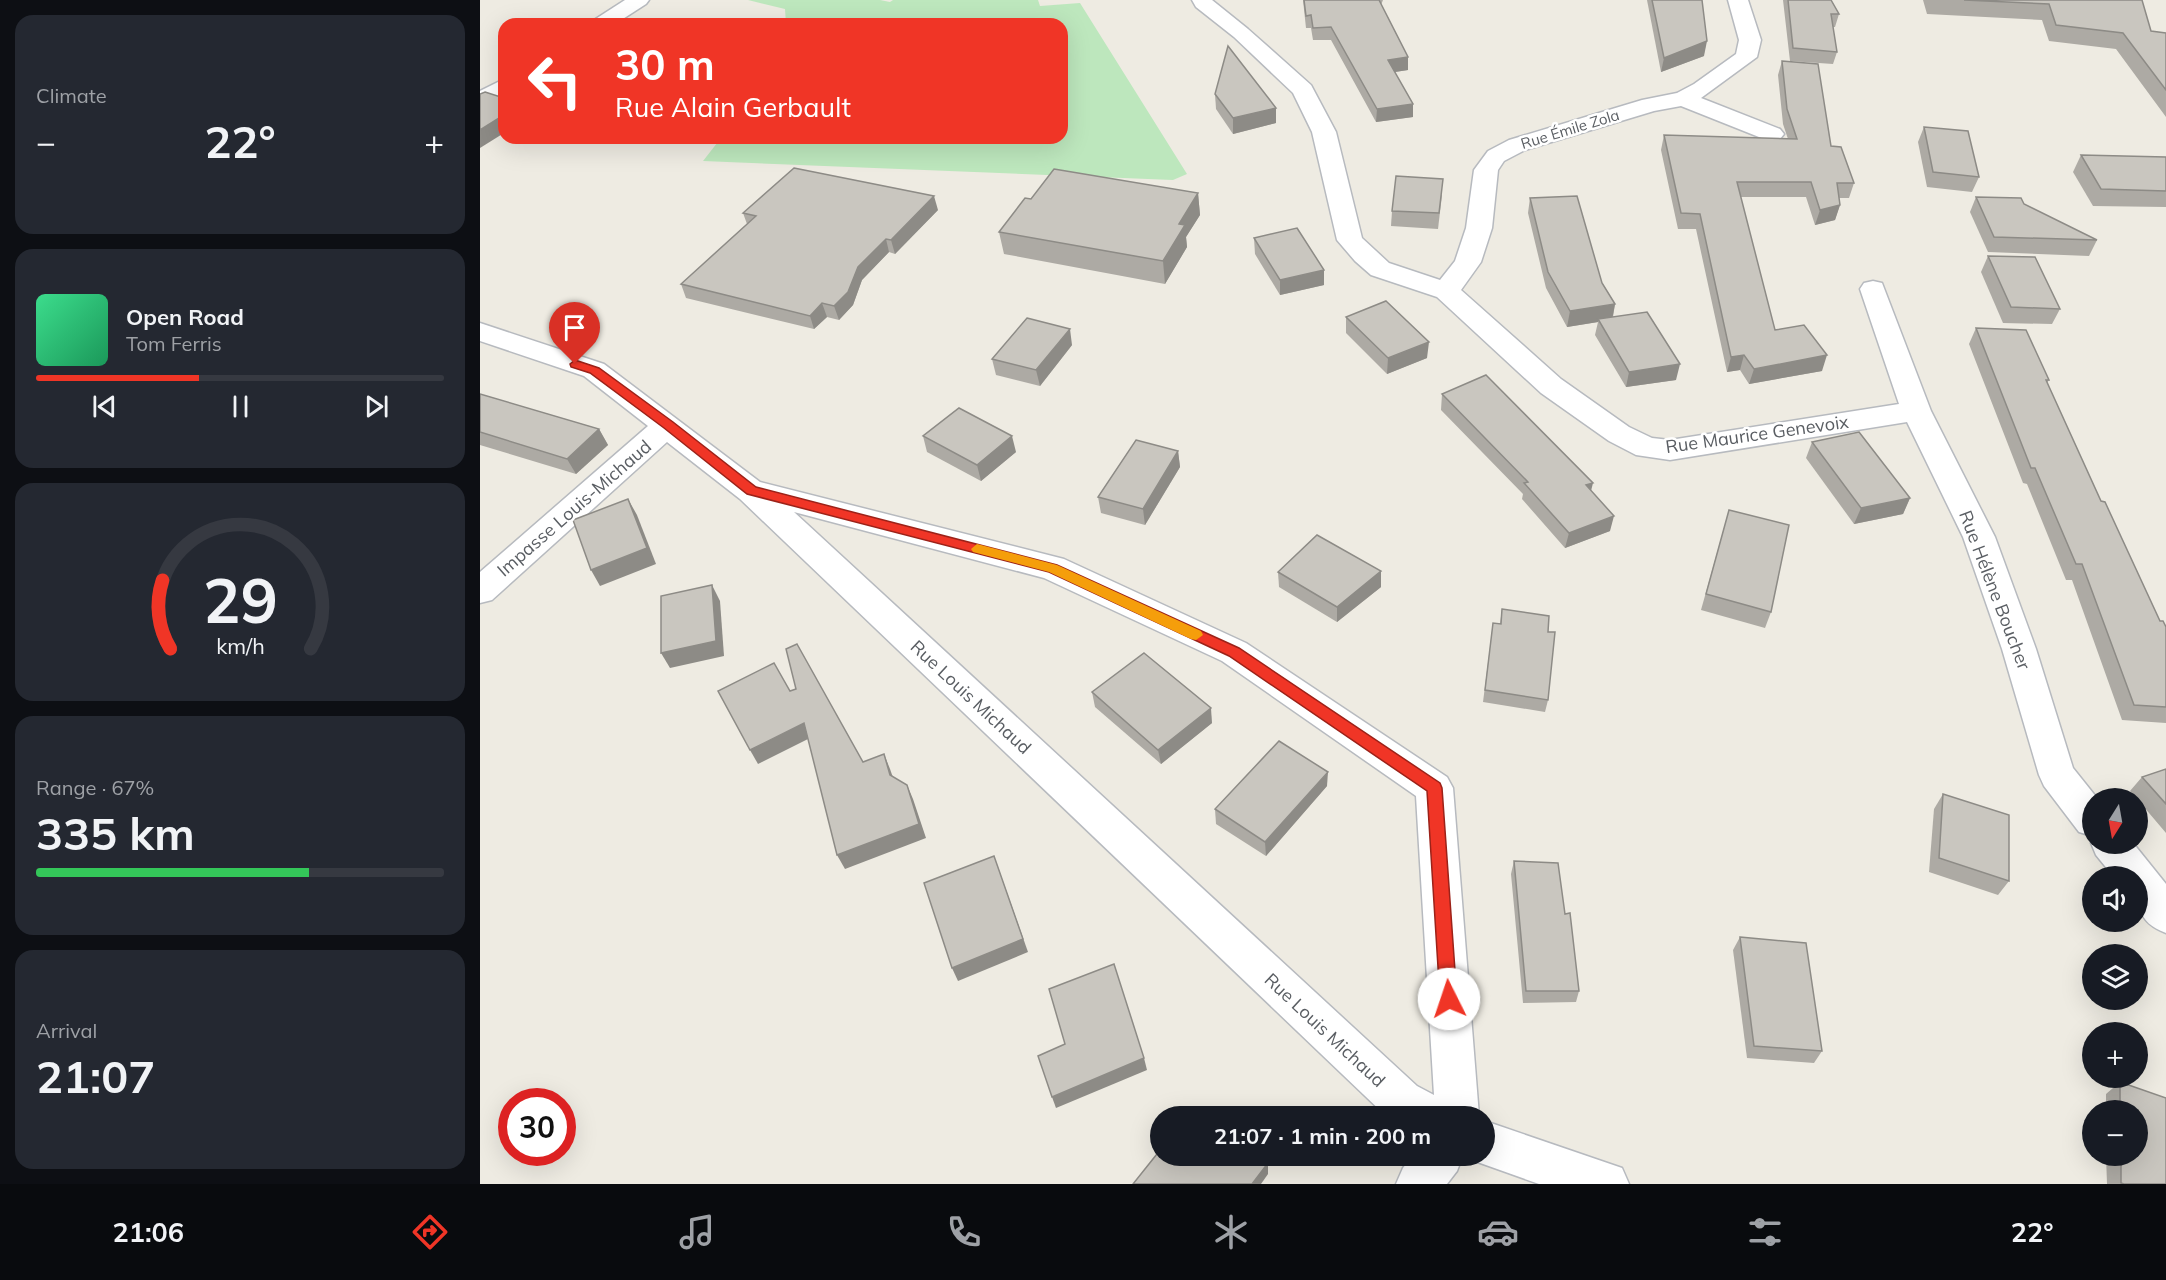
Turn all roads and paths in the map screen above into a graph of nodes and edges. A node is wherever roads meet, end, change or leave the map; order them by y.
1 (639, 0) edge
2 (1202, 0) edge
3 (1738, 0) edge
4 (610, 18) edge
5 (498, 90) edge
6 (1683, 99) junction
7 (480, 101) edge
8 (1772, 134) dead end
9 (1873, 288) dead end
10 (1446, 291) junction
11 (480, 332) edge
12 (1916, 411) junction
13 (668, 425) junction
14 (751, 491) junction
15 (480, 591) edge
16 (2082, 807) edge
17 (2119, 854) edge
18 (2128, 866) edge
19 (2148, 891) edge
20 (2166, 915) edge
21 (1410, 1106) edge
22 (1456, 1106) edge
23 (1495, 1146) edge
24 (1433, 1166) edge
25 (1419, 1184) edge
26 (1606, 1184) edge

1 - 4 street
2 - 10 street, Rue Maurice Genevoix
3 - 6 street, Rue Émile Zola
5 - 7 street
6 - 8 street
6 - 10 street, Rue Émile Zola
9 - 12 street, Rue Hélène Boucher
10 - 12 street, Rue Maurice Genevoix
11 - 13 street, Rue Louis Michaud
12 - 16 street, Rue Hélène Boucher
13 - 14 street, Rue Louis Michaud
13 - 15 street, Impasse Louis-Michaud
14 - 21 street, Rue Louis Michaud
14 - 22 street
17 - 18 street
19 - 20 street
23 - 26 street
24 - 25 street

